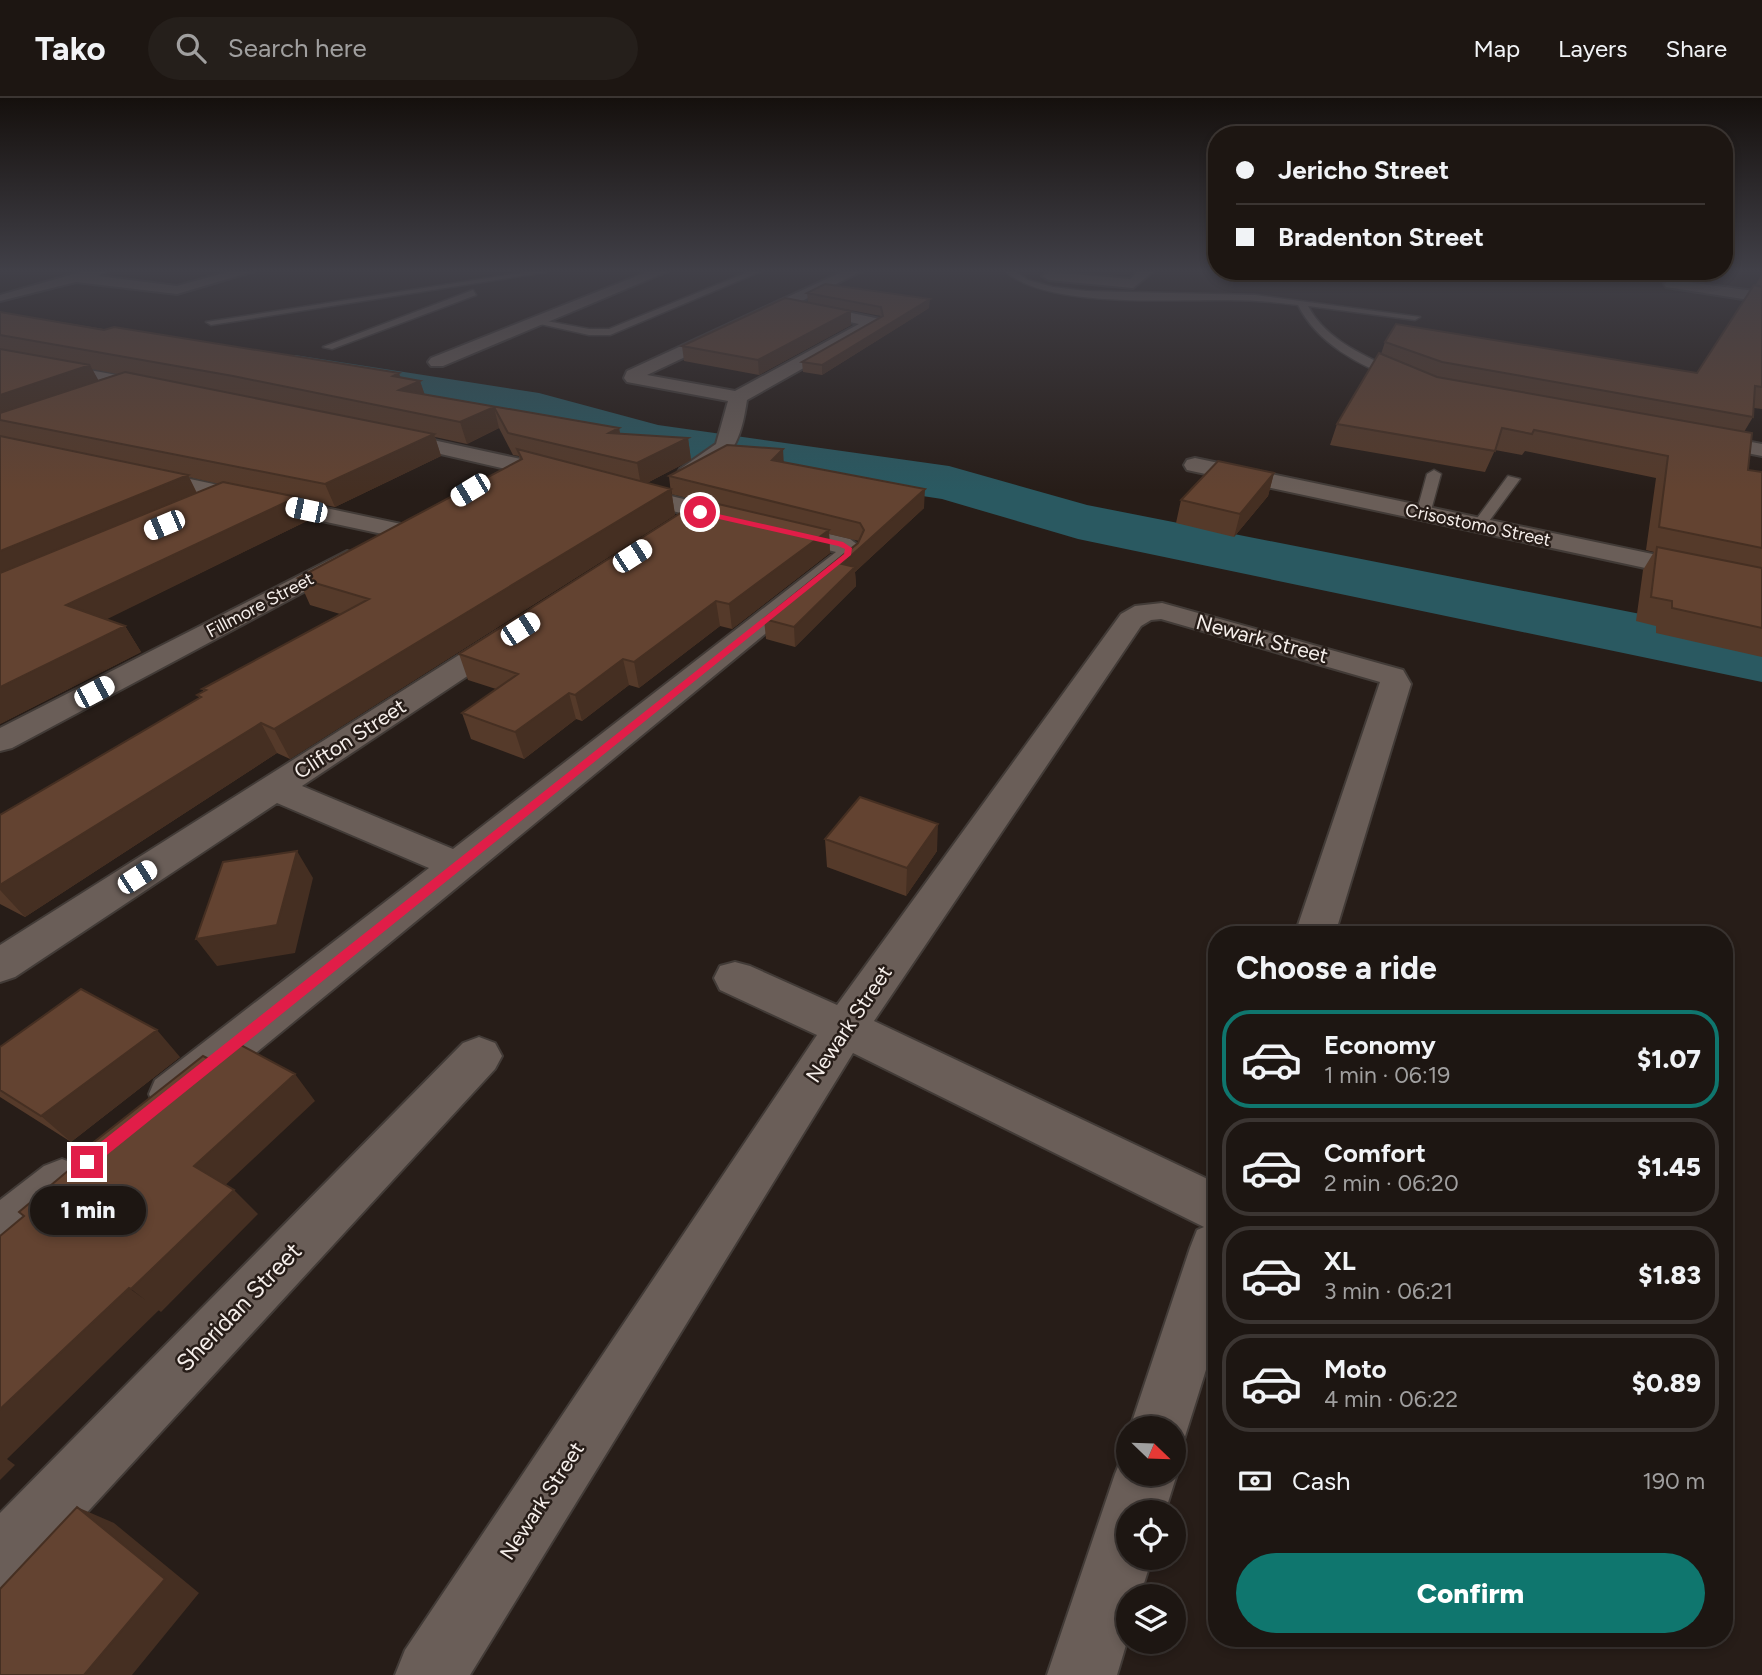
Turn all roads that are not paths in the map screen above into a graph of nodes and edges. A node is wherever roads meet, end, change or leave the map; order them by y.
1 (337, 344) edge
2 (483, 344) edge
3 (700, 344) edge
4 (835, 344) edge
5 (1337, 344) edge
6 (328, 347) dead end
7 (0, 359) edge
8 (437, 362) dead end
9 (1398, 376) joint
10 (134, 383) junction
11 (1419, 384) edge
12 (175, 392) edge
13 (97, 396) edge
14 (738, 397) junction
15 (366, 432) edge
16 (1674, 435) edge
17 (1762, 450) edge
18 (516, 463) junction
19 (1195, 465) dead end
20 (117, 471) edge
21 (1434, 474) dead end
22 (1513, 479) dead end
23 (482, 483) edge
24 (235, 494) junction
25 (644, 497) junction
26 (198, 510) edge
27 (700, 512) junction
28 (1423, 514) junction
29 (1479, 526) junction
30 (665, 535) edge
31 (1762, 585) edge
32 (527, 624) edge
33 (0, 741) edge
34 (274, 788) junction
35 (457, 865) junction
36 (1318, 926) edge
37 (0, 966) edge
38 (735, 978) dead end
39 (845, 1028) junction
40 (478, 1056) dead end
41 (141, 1118) edge
42 (87, 1162) edge
43 (1208, 1204) edge
44 (0, 1232) edge
45 (1208, 1274) edge
46 (1164, 1416) edge
47 (0, 1559) edge
48 (1116, 1568) edge
49 (430, 1675) edge
50 (1082, 1675) edge

1 - 6 lane
2 - 8 street
3 - 14 street
4 - 14 street
5 - 9 lane
7 - 10 street
9 - 11 street
10 - 12 street
10 - 13 street
14 - 25 street
15 - 18 street
16 - 17 street
18 - 23 street
18 - 25 street
19 - 28 street, Crisostomo Street
20 - 24 street
21 - 28 lane
22 - 29 lane
24 - 26 street
24 - 33 street, Fillmore Street
25 - 27 street
27 - 30 street
27 - 35 street
28 - 29 street, Crisostomo Street
29 - 31 street, Crisostomo Street
32 - 34 street, Clifton Street
34 - 35 street
34 - 37 street, Clifton Street
35 - 41 street
36 - 39 street, Newark Street
38 - 39 street
39 - 43 street
39 - 49 street, Newark Street
40 - 47 street, Sheridan Street
42 - 44 street
45 - 46 street
48 - 50 street

